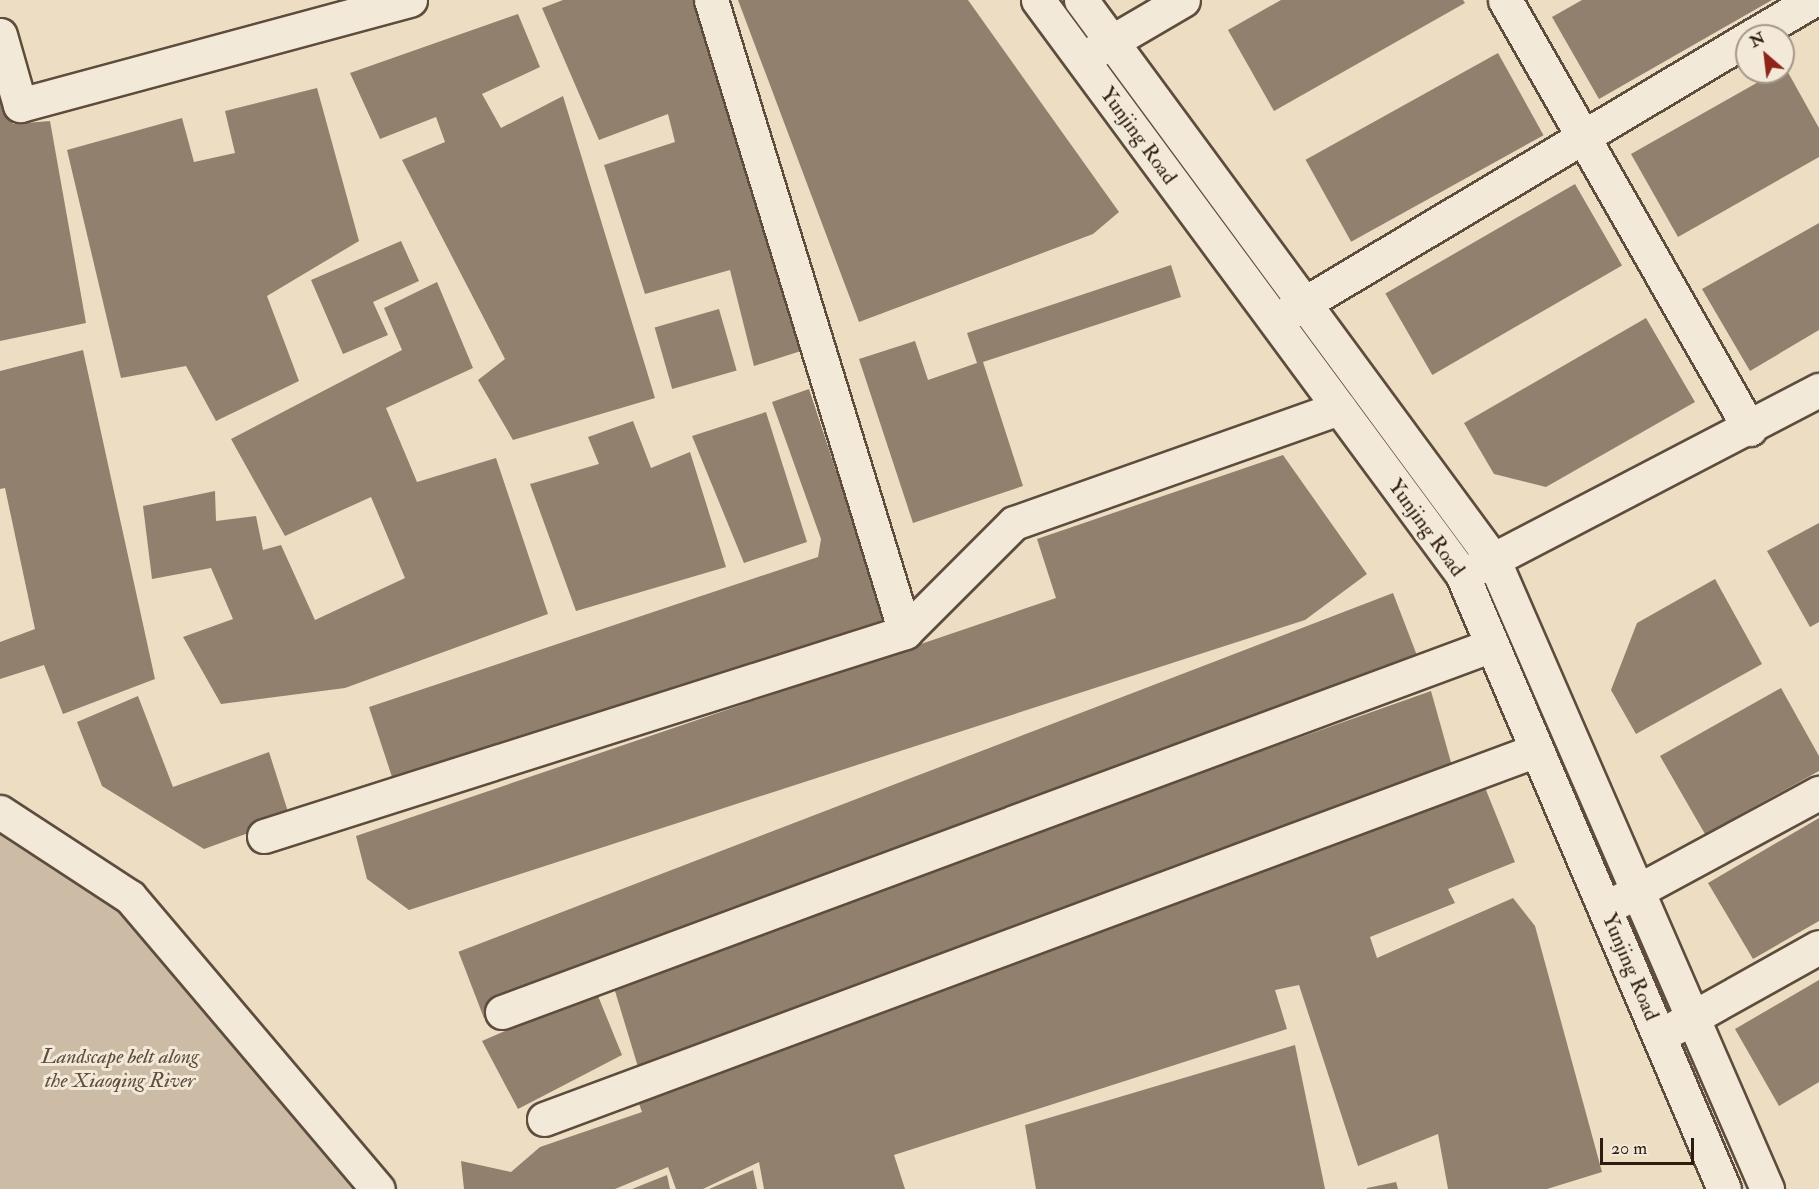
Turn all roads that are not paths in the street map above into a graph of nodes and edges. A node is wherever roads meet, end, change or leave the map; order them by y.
1 (410, 0) edge
2 (711, 0) edge
3 (1038, 0) edge
4 (1081, 0) edge
5 (1183, 0) edge
6 (1505, 0) edge
7 (1813, 0) edge
8 (1772, 24) edge
9 (0, 35) edge
10 (1111, 42) junction
11 (1735, 46) edge
12 (1082, 59) junction
13 (1584, 137) junction
14 (1303, 304) junction
15 (1275, 321) junction
16 (1819, 390) edge
17 (1339, 408) junction
18 (1750, 429) junction
19 (1494, 561) junction
20 (1462, 574) junction
21 (905, 632) junction
22 (1492, 645) junction
23 (1537, 750) junction
24 (1819, 793) edge
25 (0, 812) edge
26 (264, 836) dead end
27 (1635, 892) junction
28 (1605, 909) junction
29 (1819, 947) edge
30 (502, 1012) dead end
31 (1691, 1018) junction
32 (1659, 1036) junction
33 (544, 1119) dead end
34 (378, 1189) edge
35 (1724, 1189) edge
36 (1767, 1189) edge

1 - 9 street
2 - 21 street
3 - 12 street, Yunjing Road
4 - 10 street, Yunjing Road
5 - 10 street
6 - 13 street
7 - 8 street
10 - 12 street
10 - 14 street, Yunjing Road
11 - 13 street
12 - 15 street, Yunjing Road
13 - 14 street
13 - 18 street
14 - 15 street
14 - 19 street, Yunjing Road
15 - 17 street, Yunjing Road
16 - 18 street
17 - 20 street, Yunjing Road
17 - 21 street
18 - 19 street
19 - 20 street
19 - 27 street, Yunjing Road
20 - 22 street, Yunjing Road
21 - 26 street
22 - 23 street, Yunjing Road
22 - 30 street
23 - 28 street, Yunjing Road
23 - 33 street
24 - 27 street
25 - 34 street
27 - 28 street
27 - 31 street, Yunjing Road
28 - 32 street, Yunjing Road
29 - 31 street
31 - 32 street
31 - 36 street, Yunjing Road
32 - 35 street, Yunjing Road

